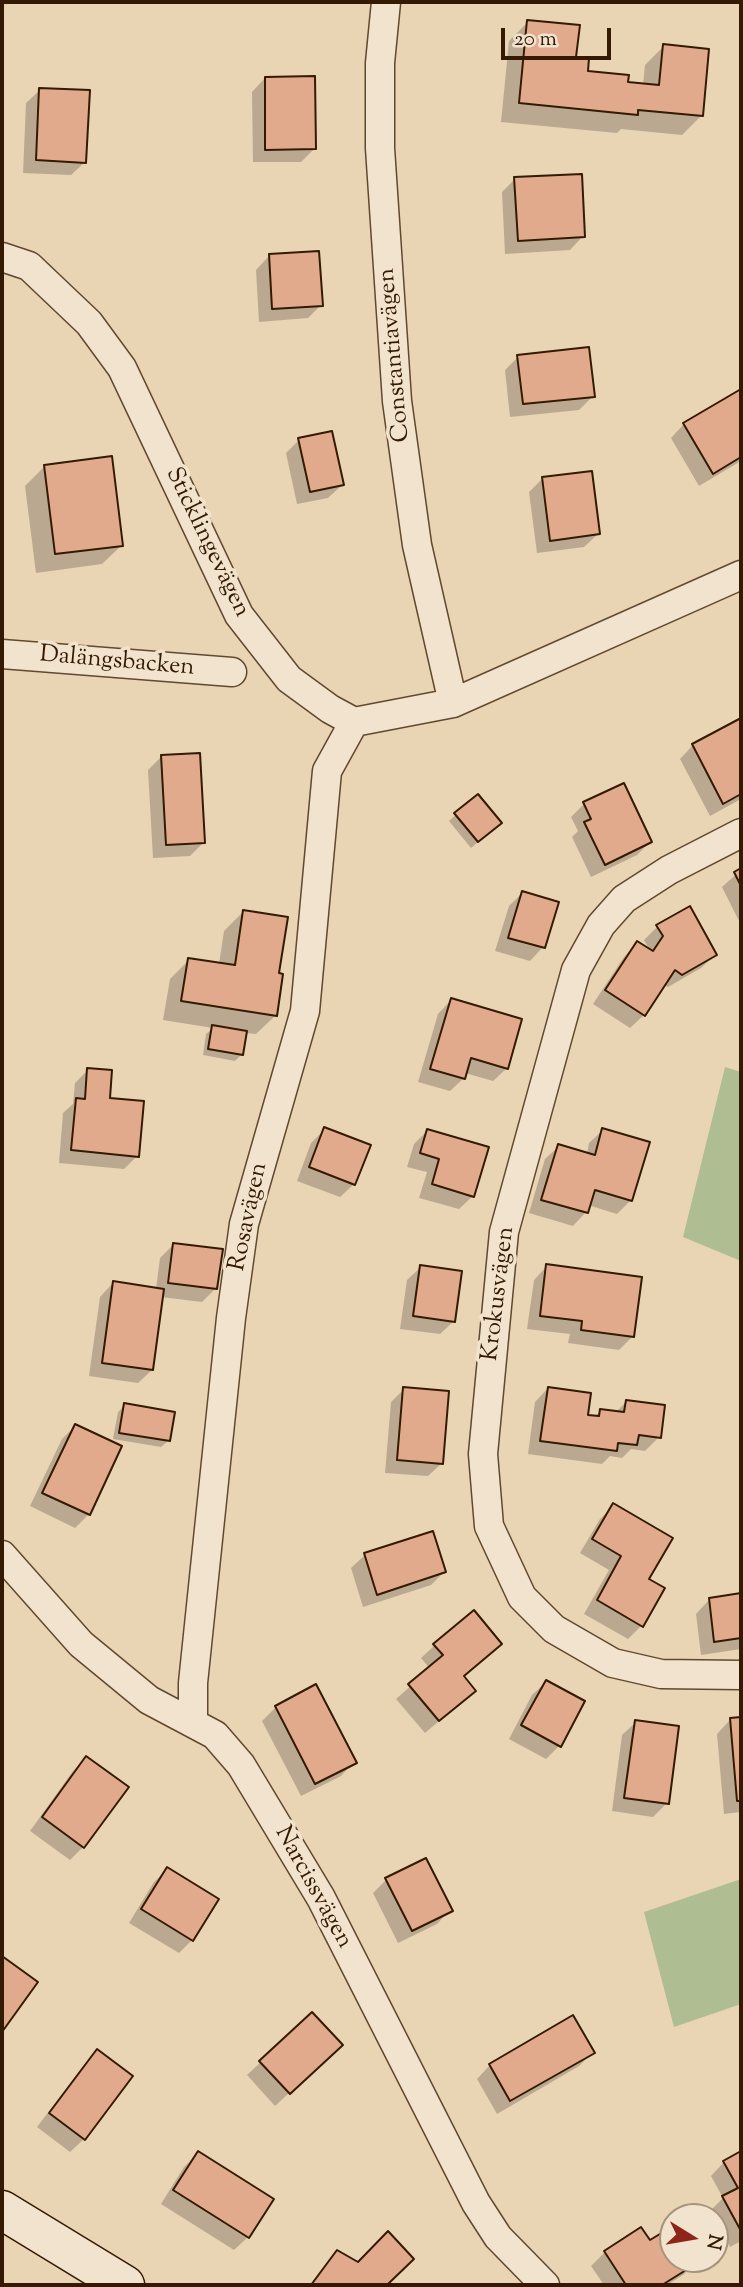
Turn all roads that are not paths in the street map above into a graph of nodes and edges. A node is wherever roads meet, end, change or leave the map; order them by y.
1 (386, 2) edge
2 (2, 257) edge
3 (741, 575) edge
4 (2, 654) edge
5 (232, 672) dead end
6 (453, 703) junction
7 (354, 722) junction
8 (741, 833) edge
9 (2, 1555) edge
10 (741, 1675) edge
11 (193, 1723) junction
12 (2, 2210) edge
13 (124, 2285) edge
14 (545, 2285) edge

1 - 6 street, Constantiavägen
2 - 7 street, Sticklingevägen
3 - 6 street
4 - 5 street, Dalängsbacken
6 - 7 street
7 - 11 street, Rosavägen
8 - 10 street, Krokusvägen
9 - 11 street, Narcissvägen
11 - 14 street, Narcissvägen
12 - 13 street

